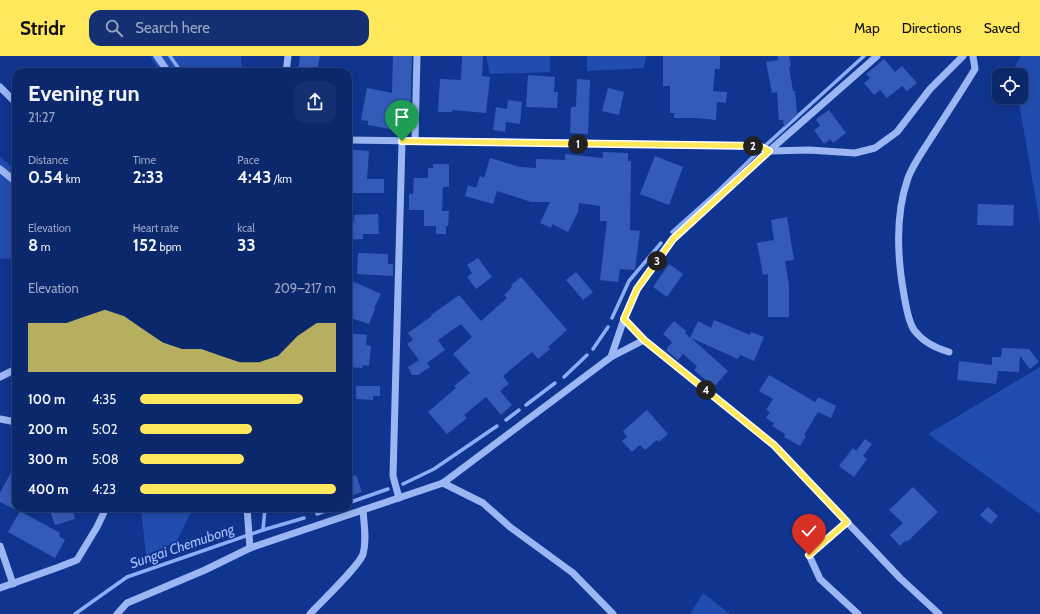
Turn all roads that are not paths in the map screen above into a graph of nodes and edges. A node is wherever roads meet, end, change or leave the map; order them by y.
1 (157, 56) edge
2 (288, 56) edge
3 (417, 56) edge
4 (877, 56) edge
5 (963, 56) edge
6 (973, 56) edge
7 (165, 68) edge
8 (286, 68) edge
9 (0, 87) edge
10 (12, 99) edge
11 (352, 140) edge
12 (402, 141) junction
13 (415, 141) junction
14 (766, 149) junction
15 (0, 169) edge
16 (12, 179) edge
17 (624, 319) junction
18 (644, 340) junction
19 (949, 352) dead end
20 (611, 357) junction
21 (12, 371) edge
22 (0, 377) edge
23 (0, 419) edge
24 (12, 421) edge
25 (444, 483) junction
26 (399, 498) junction
27 (363, 510) junction
28 (104, 512) edge
29 (246, 512) edge
30 (847, 522) junction
31 (0, 546) edge
32 (250, 547) junction
33 (13, 584) junction
34 (0, 588) edge
35 (117, 614) edge
36 (310, 614) edge
37 (613, 614) edge
38 (858, 614) edge
39 (939, 614) edge

1 - 7 street
2 - 8 street
3 - 13 street
4 - 14 street
5 - 14 street
6 - 19 street
9 - 10 street
11 - 12 street
12 - 13 street
12 - 26 street
13 - 14 street
14 - 17 street
15 - 16 street
17 - 18 street
17 - 20 street
18 - 20 street
18 - 30 street
20 - 25 street
21 - 22 street
23 - 24 street
25 - 26 street
25 - 37 street
26 - 27 street
27 - 32 street
27 - 36 street
28 - 33 street
29 - 32 street
30 - 38 street
30 - 39 street
31 - 33 street
32 - 35 street
33 - 34 street

